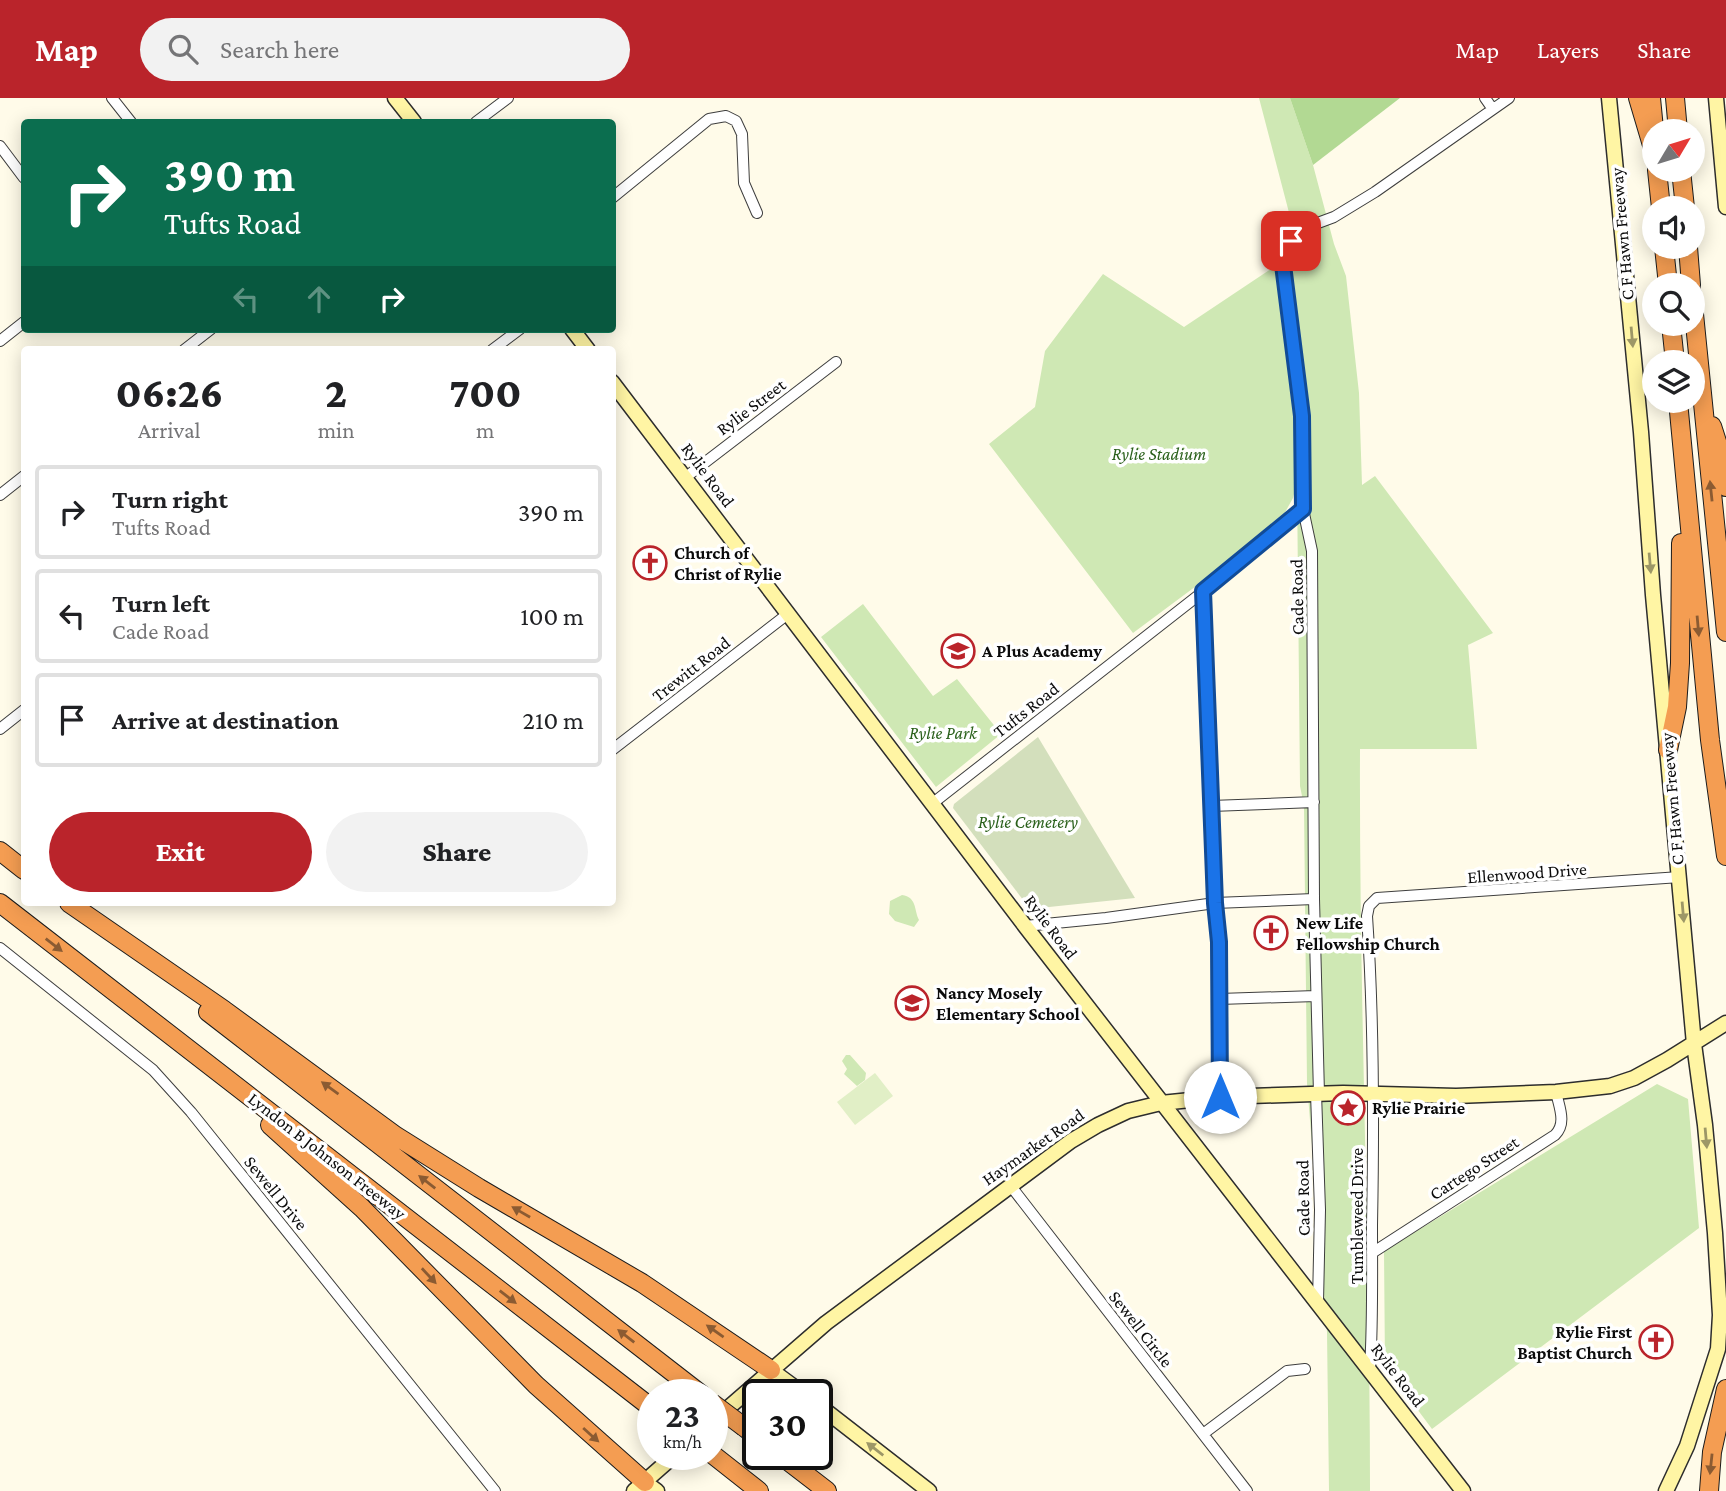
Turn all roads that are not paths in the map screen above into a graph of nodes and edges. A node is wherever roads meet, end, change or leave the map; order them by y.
1 (112, 98) edge
2 (395, 98) edge
3 (508, 98) edge
4 (1485, 98) edge
5 (1509, 98) edge
6 (1609, 98) edge
7 (1637, 98) edge
8 (1651, 98) edge
9 (1675, 98) edge
10 (1716, 98) edge
11 (1492, 108) junction
12 (129, 119) edge
13 (412, 119) edge
14 (480, 119) edge
15 (1644, 119) edge
16 (1653, 119) edge
17 (1677, 119) edge
18 (0, 146) edge
19 (21, 174) edge
20 (616, 195) edge
21 (1726, 207) edge
22 (757, 213) dead end
23 (21, 324) edge
24 (206, 333) edge
25 (515, 333) edge
26 (0, 340) edge
27 (189, 346) edge
28 (497, 346) edge
29 (835, 362) dead end
30 (616, 389) edge
31 (1705, 404) edge
32 (1679, 413) edge
33 (1704, 413) edge
34 (686, 477) junction
35 (21, 478) edge
36 (1726, 487) edge
37 (0, 495) edge
38 (1303, 509) junction
39 (1688, 509) junction
40 (1203, 591) junction
41 (789, 613) junction
42 (1726, 632) edge
43 (21, 712) edge
44 (0, 729) edge
45 (616, 747) edge
46 (1668, 750) junction
47 (1314, 802) junction
48 (933, 803) junction
49 (1211, 806) junction
50 (0, 851) edge
51 (1726, 856) edge
52 (21, 868) edge
53 (1680, 877) junction
54 (1377, 898) joint
55 (1314, 899) junction
56 (0, 903) edge
57 (1215, 903) junction
58 (72, 906) edge
59 (72, 906) edge
60 (1025, 926) junction
61 (0, 948) edge
62 (1316, 996) junction
63 (1219, 999) junction
64 (1726, 1023) edge
65 (164, 1029) junction
66 (1694, 1044) junction
67 (1556, 1092) junction
68 (1317, 1094) junction
69 (1374, 1095) junction
70 (1220, 1097) junction
71 (1161, 1102) junction
72 (1010, 1185) junction
73 (1372, 1253) junction
74 (1318, 1303) junction
75 (1305, 1369) dead end
76 (1370, 1369) junction
77 (771, 1370) junction
78 (681, 1379) edge
79 (783, 1379) edge
80 (1726, 1389) edge
81 (637, 1397) edge
82 (728, 1408) edge
83 (728, 1415) edge
84 (833, 1416) edge
85 (742, 1426) edge
86 (1203, 1434) junction
87 (728, 1467) edge
88 (661, 1470) edge
89 (800, 1470) edge
90 (645, 1488) edge
91 (495, 1491) edge
92 (760, 1491) edge
93 (827, 1491) edge
94 (929, 1491) edge
95 (1247, 1491) edge
96 (1463, 1491) edge
97 (1666, 1491) edge
98 (1709, 1491) edge

1 - 12 street
2 - 13 street
3 - 14 street
4 - 11 street
5 - 11 street, Cade Road
6 -> 46 street, C F Hawn Freeway
7 - 15 highway
8 - 16 highway
9 - 17 highway
10 - 21 street
11 - 38 street, Cade Road
18 - 19 street
20 - 22 street
23 - 26 street
24 - 27 street
25 - 28 street
29 - 34 street, Rylie Street
30 - 34 street, Rylie Road
31 - 36 highway
32 - 39 highway
42 -> 33 highway
34 - 41 street, Rylie Road
35 - 37 street
38 - 40 street, Tufts Road
38 - 47 street, Cade Road
39 - 46 highway
39 -> 51 highway
40 - 48 street, Tufts Road
40 - 49 street
41 - 45 street, Trewitt Road
41 - 48 street, Rylie Road
43 - 44 street
46 - 53 street, C F Hawn Freeway
47 - 49 street
47 - 55 street, Cade Road
48 - 60 street, Rylie Road
49 - 57 street
50 - 52 highway
53 - 54 street, Ellenwood Drive
53 -> 66 street, C F Hawn Freeway
54 - 69 street, Tumbleweed Drive
55 - 57 street
55 - 62 street, Cade Road
56 -> 65 highway, Lyndon B Johnson Freeway
57 - 60 street
57 - 63 street
77 -> 58 highway
78 -> 59 highway
60 - 71 street, Rylie Road
61 - 91 street, Sewell Drive
62 - 63 street
62 - 68 street, Cade Road
63 - 70 street
64 - 66 street, Haymarket Road
65 -> 81 highway, Lyndon B Johnson Freeway
65 -> 90 highway
66 - 67 street, Haymarket Road
66 -> 97 street, C F Hawn Freeway
67 - 69 street, Haymarket Road
67 - 73 street, Cartego Street
68 - 69 street, Haymarket Road
68 - 70 street, Haymarket Road
68 - 74 street, Cade Road
69 - 73 street, Tumbleweed Drive
70 - 71 street, Haymarket Road
71 - 72 street, Haymarket Road
71 - 74 street, Rylie Road
72 - 77 street, Haymarket Road
72 - 86 street, Sewell Circle
73 - 76 street, Tumbleweed Drive
74 - 76 street, Rylie Road
75 - 86 street
76 - 96 street, Rylie Road
77 - 79 street
77 - 82 street, Haymarket Road
80 -> 98 highway
83 - 85 highway, bridge
94 -> 84 street
86 - 95 street, Sewell Circle
87 - 92 highway
88 - 90 street
89 - 93 highway

